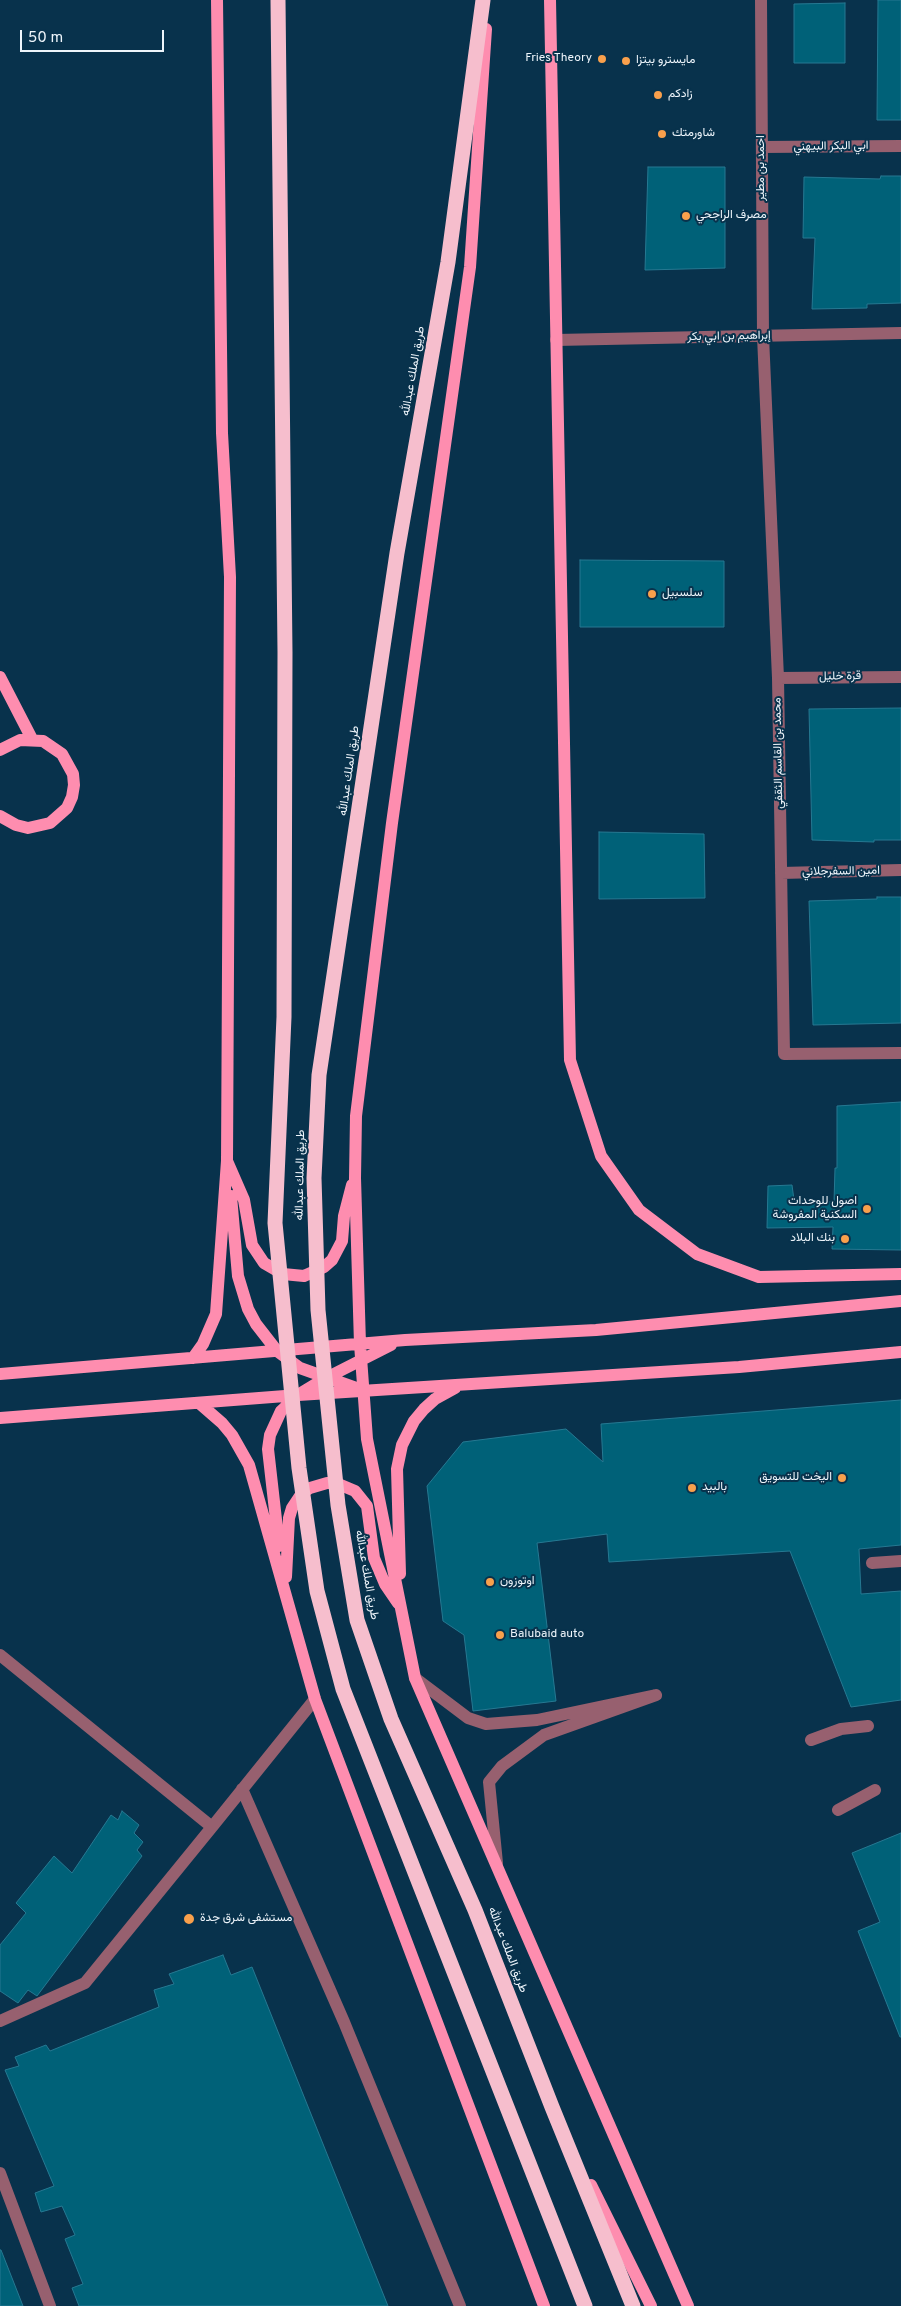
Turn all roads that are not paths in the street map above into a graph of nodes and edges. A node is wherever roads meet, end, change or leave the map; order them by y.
1 (217, 0) edge
2 (278, 0) edge
3 (483, 0) edge
4 (488, 0) edge
5 (550, 0) edge
6 (761, 0) edge
7 (901, 146) edge
8 (762, 147) junction
9 (901, 333) edge
10 (763, 336) junction
11 (556, 340) junction
12 (0, 677) edge
13 (901, 677) edge
14 (778, 678) junction
15 (32, 739) junction
16 (0, 750) edge
17 (0, 816) edge
18 (901, 870) edge
19 (781, 873) junction
20 (901, 1053) edge
21 (227, 1161) junction
22 (355, 1178) junction
23 (901, 1274) edge
24 (901, 1301) edge
25 (405, 1340) junction
26 (360, 1344) junction
27 (277, 1350) junction
28 (901, 1352) edge
29 (193, 1358) junction
30 (361, 1359) junction
31 (0, 1374) edge
32 (326, 1378) junction
33 (462, 1385) junction
34 (364, 1391) junction
35 (298, 1395) junction
36 (199, 1403) junction
37 (0, 1418) edge
38 (901, 1561) edge
39 (872, 1563) dead end
40 (285, 1590) junction
41 (401, 1606) junction
42 (0, 1655) edge
43 (415, 1678) junction
44 (315, 1699) junction
45 (868, 1726) dead end
46 (811, 1740) dead end
47 (242, 1789) junction
48 (875, 1790) dead end
49 (838, 1810) dead end
50 (212, 1827) junction
51 (497, 1863) junction
52 (0, 2021) edge
53 (552, 2107) junction
54 (0, 2173) edge
55 (50, 2306) edge
56 (460, 2306) edge
57 (544, 2306) edge
58 (585, 2306) edge
59 (633, 2306) edge
60 (651, 2306) edge
61 (688, 2306) edge

1 - 21 main road
2 - 58 highway
3 - 53 highway, طريق الملك عبدالله
4 - 22 main road
5 - 11 main road
6 - 8 street, احمد بن مطير
7 - 8 street, ابي البكر البيهني
8 - 10 street, احمد بن مطير
9 - 10 street, إبراهيم بن ابي بكر
10 - 11 street, إبراهيم بن ابي بكر
10 - 14 street, محمد بن القاسم الثقفي
11 - 23 main road
12 - 15 main road
13 - 14 street, قرة خليل
14 - 19 street, محمد بن القاسم الثقفي
15 - 16 main road
15 - 17 main road
18 - 19 street, امين السفرجلاني
19 - 20 street, محمد بن القاسم الثقفي
21 - 22 main road
21 - 27 main road
21 - 29 main road
22 - 26 main road
24 - 25 main road
25 - 26 main road
25 - 30 main road
26 - 27 main road
26 - 30 main road
27 - 29 main road
27 - 32 main road
28 - 33 main road
29 - 31 main road
30 - 32 main road
30 - 34 main road
32 - 34 main road
32 - 35 main road
33 - 34 main road
33 - 41 main road
34 - 35 main road
34 - 41 main road
35 - 36 main road
35 - 40 main road
36 - 37 main road
36 - 40 main road
38 - 39 street
40 - 41 main road
40 - 44 main road
41 - 43 main road
42 - 50 street
43 - 51 main road
43 - 51 street
44 - 47 street
44 - 57 main road
45 - 46 street
47 - 50 street
47 - 56 street
48 - 49 street
50 - 52 street
51 - 61 main road
53 - 59 highway, طريق الملك عبدالله
53 - 60 main road
54 - 55 street

